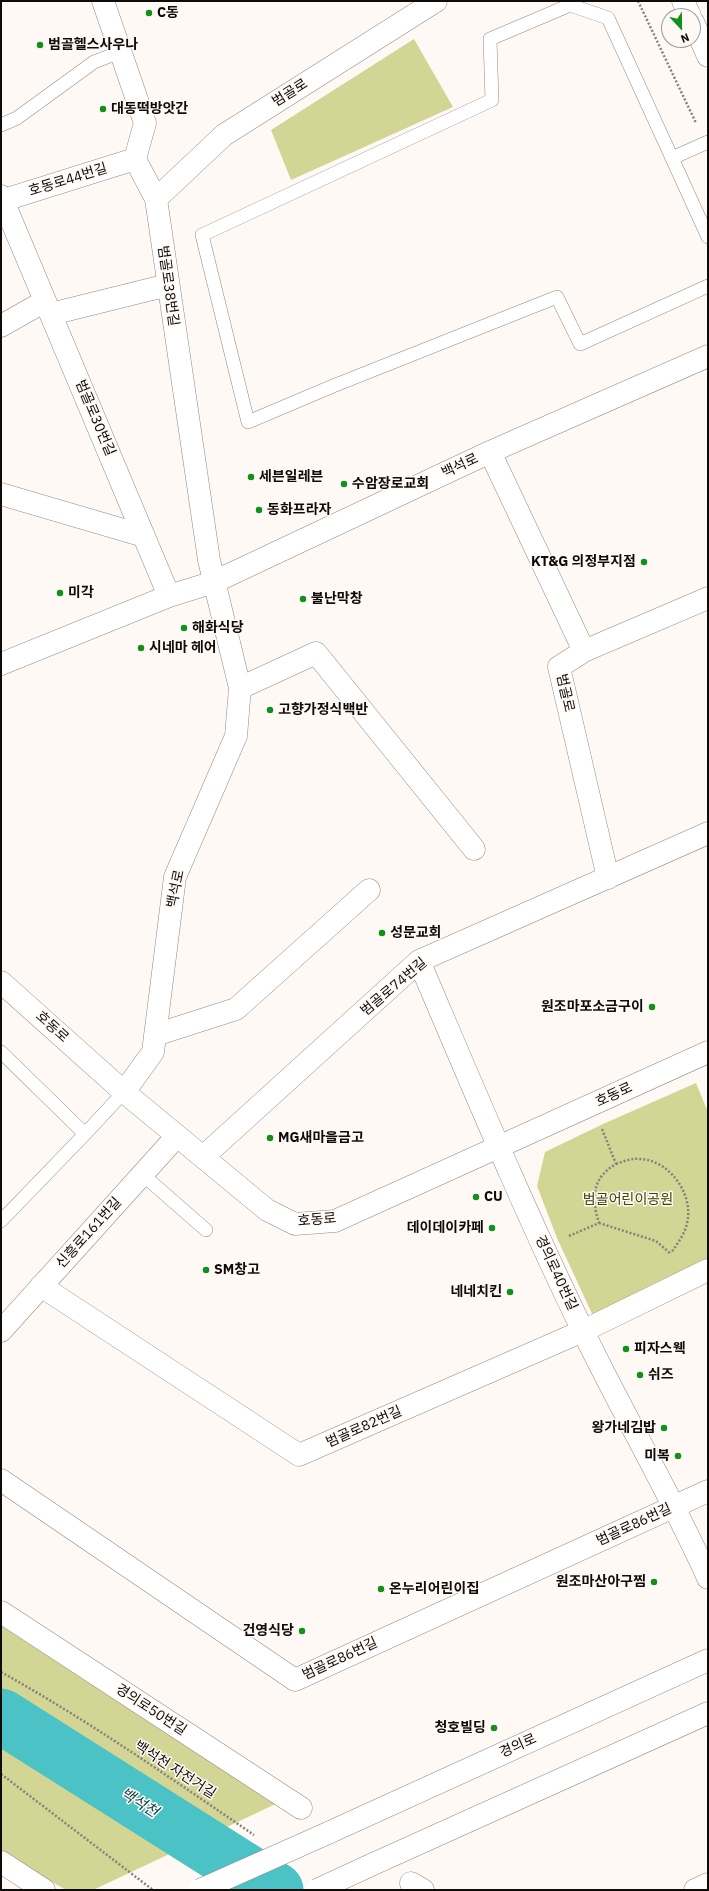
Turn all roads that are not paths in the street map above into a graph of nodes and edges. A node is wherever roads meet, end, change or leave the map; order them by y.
1 (103, 1) edge
2 (436, 1) edge
3 (701, 40) edge
4 (120, 52) junction
5 (708, 56) edge
6 (1, 125) edge
7 (707, 143) edge
8 (672, 158) junction
9 (135, 159) junction
10 (2, 199) edge
11 (156, 199) junction
12 (708, 237) edge
13 (168, 285) junction
14 (708, 286) edge
15 (48, 307) junction
16 (1, 326) edge
17 (708, 356) edge
18 (490, 452) junction
19 (1, 494) edge
20 (144, 536) junction
21 (214, 582) junction
22 (169, 596) junction
23 (708, 598) edge
24 (584, 651) junction
25 (1, 664) edge
26 (240, 688) junction
27 (708, 833) edge
28 (474, 849) dead end
29 (608, 878) junction
30 (369, 890) dead end
31 (419, 961) junction
32 (1, 982) edge
33 (155, 1035) junction
34 (1, 1052) edge
35 (708, 1052) edge
36 (124, 1092) junction
37 (85, 1134) junction
38 (177, 1136) junction
39 (499, 1148) junction
40 (203, 1157) junction
41 (142, 1174) junction
42 (1, 1221) edge
43 (206, 1230) dead end
44 (708, 1270) edge
45 (41, 1286) junction
46 (1, 1330) edge
47 (583, 1331) junction
48 (1, 1480) edge
49 (708, 1491) edge
50 (675, 1506) junction
51 (708, 1578) edge
52 (1, 1612) edge
53 (708, 1660) edge
54 (708, 1713) edge
55 (301, 1808) dead end
56 (1, 1862) edge
57 (708, 1884) edge
58 (44, 1890) edge
59 (200, 1890) edge
60 (317, 1890) edge
61 (695, 1890) edge

1 - 4 street
2 - 11 street, 범골로
3 - 5 street
4 - 6 lane
4 - 9 street
7 - 8 lane
8 - 12 lane
8 - 14 lane
9 - 10 street, 호동로44번길
9 - 11 street, 범골로38번길
10 - 15 street, 범골로30번길
11 - 13 street, 범골로38번길
13 - 15 street
13 - 21 street, 범골로38번길
15 - 16 street
15 - 20 street, 범골로30번길
17 - 18 street, 백석로
18 - 21 street, 백석로
18 - 24 street
19 - 20 street
20 - 22 street, 범골로30번길
21 - 22 street, 백석로
21 - 26 street, 백석로
22 - 25 street, 백석로
23 - 24 street, 범골로
24 - 29 street, 범골로
26 - 28 street
26 - 33 street, 백석로
27 - 29 street, 범골로74번길
29 - 31 street, 범골로74번길
30 - 33 street
31 - 39 street, 경의로40번길
31 - 40 street, 범골로74번길
32 - 36 street, 호동로
33 - 36 street, 백석로
34 - 37 lane
35 - 39 street, 호동로
36 - 37 lane
36 - 38 street, 호동로
37 - 42 lane
38 - 40 street, 호동로
38 - 41 street, 신흥로161번길
39 - 40 street, 호동로
39 - 47 street, 경의로40번길
41 - 43 lane
41 - 45 street, 신흥로161번길
44 - 47 street, 범골로82번길
45 - 46 street, 신흥로161번길
45 - 47 street, 범골로82번길
47 - 50 street, 경의로40번길
48 - 50 street, 범골로86번길
49 - 50 street, 범골로86번길
50 - 51 street, 경의로40번길
52 - 55 street, 경의로50번길
53 - 59 street, 경의로, bridge
54 - 60 street, bridge
56 - 58 street
57 - 61 street

